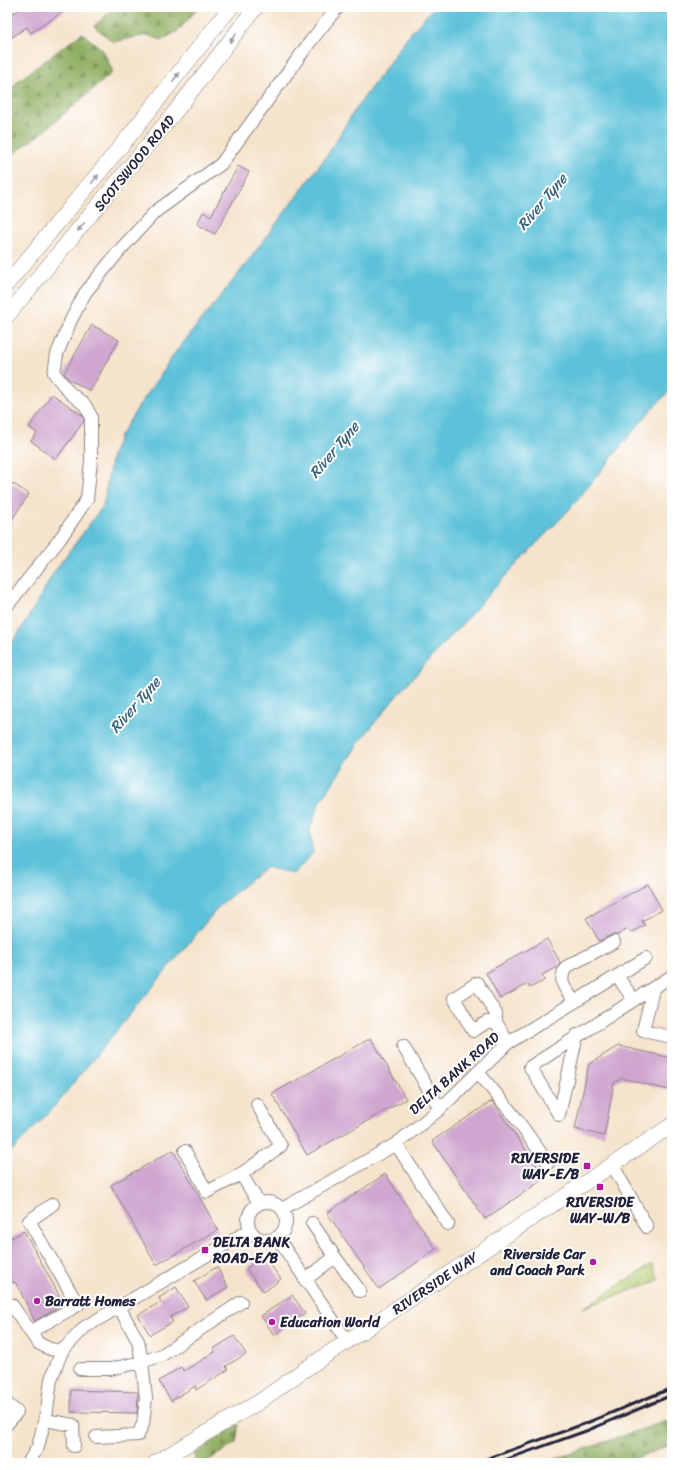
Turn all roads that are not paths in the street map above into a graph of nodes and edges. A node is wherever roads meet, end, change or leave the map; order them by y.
1 (231, 7) edge
2 (256, 7) edge
3 (338, 7) edge
4 (31, 256) junction
5 (7, 271) edge
6 (7, 284) edge
7 (7, 316) edge
8 (7, 606) edge
9 (614, 942) dead end
10 (646, 958) dead end
11 (617, 976) junction
12 (672, 976) edge
13 (653, 989) junction
14 (634, 1000) junction
15 (575, 1002) junction
16 (496, 1022) dead end
17 (577, 1035) junction
18 (672, 1037) edge
19 (508, 1043) junction
20 (403, 1046) dead end
21 (478, 1072) junction
22 (257, 1104) dead end
23 (440, 1109) junction
24 (672, 1125) edge
25 (396, 1144) junction
26 (185, 1151) dead end
27 (548, 1163) dead end
28 (612, 1164) junction
29 (241, 1174) junction
30 (259, 1203) junction
31 (54, 1204) dead end
32 (282, 1209) junction
33 (312, 1223) dead end
34 (448, 1224) dead end
35 (647, 1227) dead end
36 (250, 1230) junction
37 (277, 1237) junction
38 (335, 1257) junction
39 (305, 1280) junction
40 (360, 1291) dead end
41 (241, 1302) dead end
42 (7, 1303) edge
43 (119, 1307) junction
44 (30, 1332) junction
45 (347, 1341) junction
46 (62, 1351) junction
47 (142, 1362) junction
48 (80, 1369) dead end
49 (7, 1404) edge
50 (45, 1420) junction
51 (7, 1424) edge
52 (96, 1437) dead end
53 (74, 1446) dead end
54 (28, 1463) edge
55 (155, 1463) edge

4 -> 1 main road, SCOTSWOOD ROAD
2 -> 7 main road, SCOTSWOOD ROAD
3 - 8 street
4 - 5 main road
4 - 6 main road, SCOTSWOOD ROAD
9 - 15 street
10 - 11 street, DELTA BANK ROAD
11 - 14 street
11 - 15 street, DELTA BANK ROAD
12 - 13 street
13 - 14 street
13 - 18 street
14 - 17 street
15 - 19 street, DELTA BANK ROAD
16 - 19 street
17 - 17 street
19 - 21 street, DELTA BANK ROAD
20 - 23 street
21 - 23 street, DELTA BANK ROAD
21 - 27 street
22 - 29 street
23 - 25 street, DELTA BANK ROAD
24 - 28 main road, RIVERSIDE WAY
25 - 32 street, DELTA BANK ROAD
25 - 34 street
26 - 29 street
28 - 35 street
28 - 45 main road, RIVERSIDE WAY
29 - 30 street
30 - 32 street
30 - 36 street
31 - 44 street
32 - 37 street
33 - 38 street
36 - 37 street
36 - 43 street
37 - 39 street
38 - 39 street
38 - 40 street
39 - 45 street
41 - 47 street
42 - 44 street
43 - 46 street
43 - 47 street
44 - 46 street
45 - 55 main road, RIVERSIDE WAY
46 - 50 street
47 - 48 street
47 - 52 street
49 - 51 street
50 - 53 street
50 - 54 street

